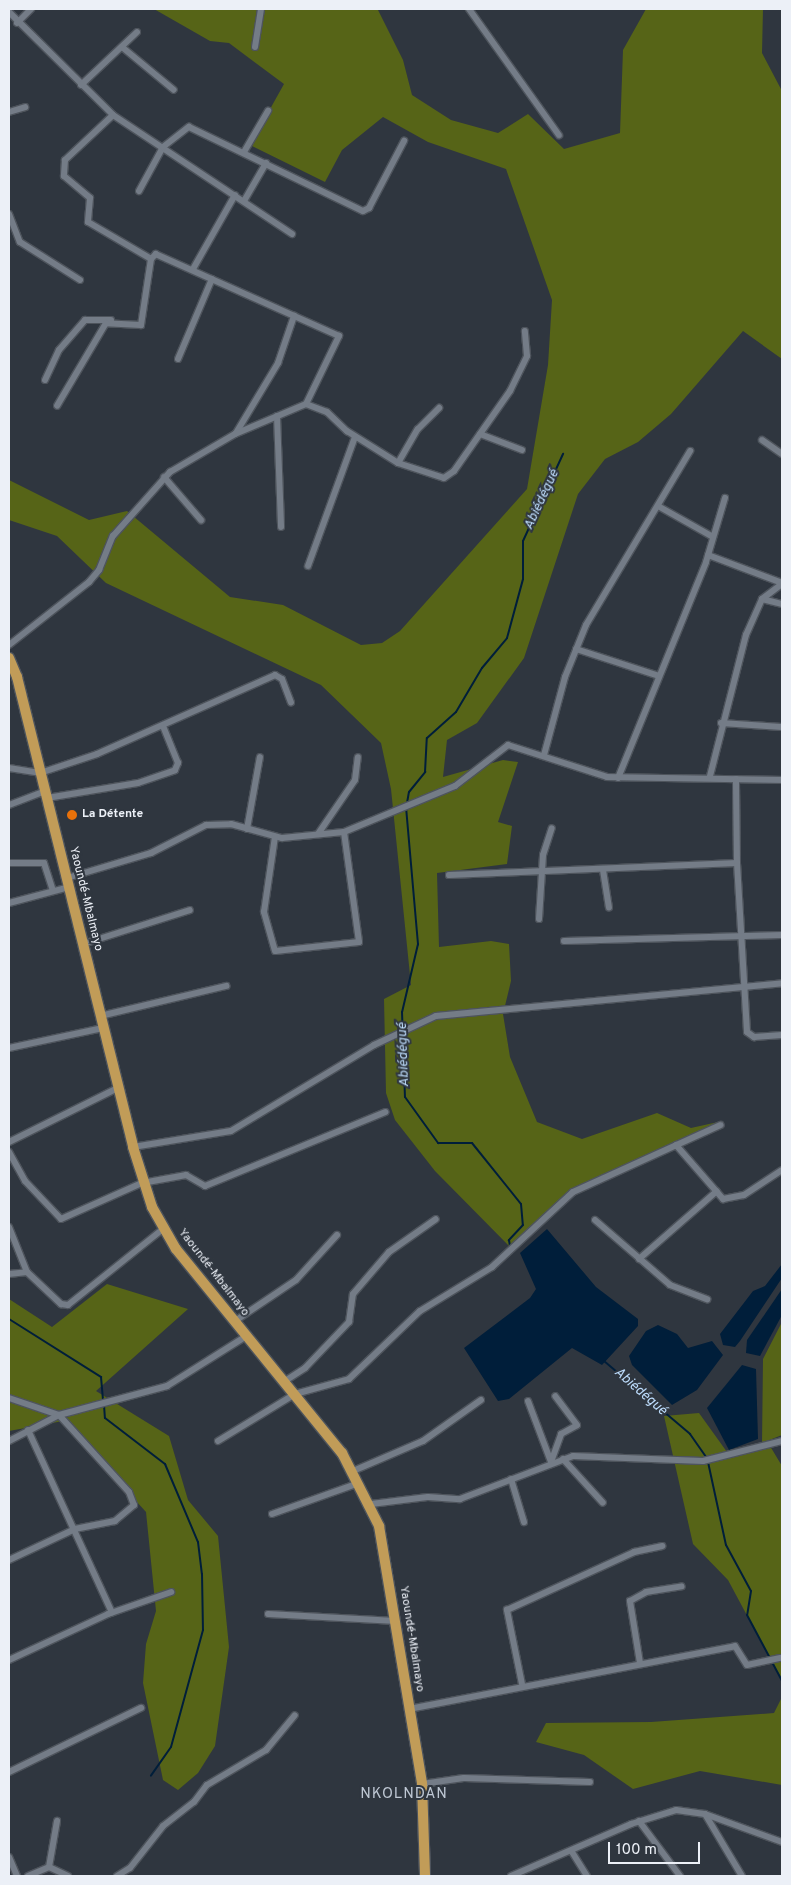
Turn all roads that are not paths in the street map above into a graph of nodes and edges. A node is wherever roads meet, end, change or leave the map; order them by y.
1 (31, 9) edge
2 (261, 9) edge
3 (469, 9) edge
4 (9, 12) edge
5 (17, 23) junction
6 (138, 32) dead end
7 (122, 47) junction
8 (255, 47) dead end
9 (81, 85) junction
10 (174, 90) dead end
11 (25, 107) dead end
12 (268, 111) dead end
13 (9, 112) edge
14 (113, 115) junction
15 (559, 135) dead end
16 (404, 141) dead end
17 (163, 147) junction
18 (244, 152) junction
19 (266, 163) junction
20 (139, 191) dead end
21 (235, 195) junction
22 (244, 201) junction
23 (9, 214) edge
24 (292, 234) dead end
25 (151, 259) junction
26 (193, 269) junction
27 (212, 279) junction
28 (80, 280) dead end
29 (294, 316) junction
30 (111, 320) junction
31 (526, 331) dead end
32 (178, 359) dead end
33 (45, 380) dead end
34 (306, 404) junction
35 (57, 406) dead end
36 (439, 408) dead end
37 (277, 416) junction
38 (235, 434) junction
39 (480, 434) junction
40 (355, 437) junction
41 (762, 440) dead end
42 (522, 450) dead end
43 (690, 451) dead end
44 (782, 454) edge
45 (398, 464) junction
46 (164, 477) junction
47 (725, 498) dead end
48 (658, 506) junction
49 (201, 520) dead end
50 (281, 527) dead end
51 (713, 537) junction
52 (708, 555) junction
53 (308, 566) dead end
54 (782, 583) edge
55 (762, 599) junction
56 (782, 604) edge
57 (9, 645) edge
58 (576, 649) junction
59 (9, 658) edge
60 (659, 676) junction
61 (291, 702) dead end
62 (721, 723) junction
63 (782, 727) edge
64 (164, 728) junction
65 (544, 755) junction
66 (260, 757) dead end
67 (358, 757) dead end
68 (9, 768) edge
69 (40, 773) junction
70 (710, 776) junction
71 (618, 778) junction
72 (736, 779) junction
73 (782, 780) edge
74 (46, 794) junction
75 (9, 805) edge
76 (552, 828) dead end
77 (247, 830) junction
78 (344, 832) junction
79 (318, 834) junction
80 (275, 837) junction
81 (9, 863) edge
82 (737, 863) junction
83 (603, 870) junction
84 (542, 872) junction
85 (449, 875) dead end
86 (68, 882) junction
87 (54, 891) junction
88 (9, 903) edge
89 (609, 908) dead end
90 (190, 910) dead end
91 (539, 919) dead end
92 (782, 934) edge
93 (740, 936) junction
94 (564, 941) dead end
95 (83, 944) junction
96 (782, 982) edge
97 (226, 986) dead end
98 (744, 986) junction
99 (100, 1016) junction
100 (103, 1028) junction
101 (782, 1036) edge
102 (9, 1048) edge
103 (118, 1088) junction
104 (385, 1112) dead end
105 (721, 1125) dead end
106 (9, 1142) edge
107 (676, 1145) junction
108 (132, 1147) junction
109 (9, 1152) edge
110 (782, 1170) edge
111 (142, 1182) junction
112 (717, 1191) junction
113 (436, 1219) dead end
114 (595, 1220) dead end
115 (9, 1227) edge
116 (163, 1229) junction
117 (337, 1236) dead end
118 (639, 1258) junction
119 (27, 1272) junction
120 (9, 1274) edge
121 (707, 1298) dead end
122 (234, 1321) junction
123 (248, 1336) junction
124 (285, 1381) junction
125 (295, 1394) junction
126 (555, 1396) dead end
127 (9, 1398) edge
128 (481, 1400) dead end
129 (528, 1401) dead end
130 (59, 1415) junction
131 (28, 1430) junction
132 (9, 1441) edge
133 (218, 1441) dead end
134 (782, 1441) edge
135 (563, 1459) junction
136 (551, 1462) junction
137 (352, 1471) junction
138 (511, 1479) junction
139 (360, 1483) junction
140 (603, 1503) dead end
141 (371, 1504) junction
142 (272, 1514) dead end
143 (524, 1522) dead end
144 (75, 1529) junction
145 (662, 1546) dead end
146 (9, 1560) edge
147 (682, 1586) dead end
148 (171, 1592) dead end
149 (112, 1613) junction
150 (268, 1614) dead end
151 (396, 1621) junction
152 (780, 1658) dead end
153 (9, 1660) edge
154 (640, 1663) junction
155 (522, 1684) junction
156 (141, 1708) dead end
157 (409, 1710) junction
158 (295, 1714) dead end
159 (9, 1772) edge
160 (590, 1782) dead end
161 (422, 1784) junction
162 (705, 1814) junction
163 (57, 1821) dead end
164 (639, 1821) junction
165 (782, 1842) edge
166 (572, 1852) junction
167 (9, 1858) edge
168 (49, 1867) junction
169 (521, 1875) edge
170 (17, 1876) edge
171 (28, 1876) edge
172 (68, 1876) edge
173 (117, 1876) edge
174 (425, 1876) edge
175 (511, 1876) edge
176 (587, 1876) edge
177 (680, 1876) edge
178 (742, 1876) edge

1 - 5 street
2 - 8 street
3 - 15 street
4 - 5 street
5 - 9 street
6 - 7 street
7 - 9 street
7 - 10 street
9 - 14 street
11 - 13 street
12 - 18 street
14 - 17 street
14 - 25 street
16 - 19 street
17 - 18 street
17 - 20 street
17 - 21 street
18 - 19 street
19 - 22 street
21 - 22 street
21 - 26 street
22 - 24 street
23 - 28 street
25 - 26 street
25 - 30 street
26 - 27 street
27 - 29 street
27 - 32 street
29 - 34 street
29 - 38 street
30 - 33 street
30 - 35 street
31 - 39 street
34 - 37 street
34 - 40 street
36 - 45 street
37 - 38 street
37 - 50 street
38 - 46 street
39 - 42 street
39 - 45 street
40 - 45 street
40 - 53 street
41 - 44 street
43 - 48 street
46 - 49 street
46 - 57 street
47 - 51 street
48 - 51 street
48 - 58 street
51 - 52 street
52 - 54 street
52 - 60 street
54 - 55 street
55 - 56 street
55 - 62 street
58 - 60 street
58 - 65 street
59 - 69 highway, Yaoundé-Mbalmayo
60 - 71 street
61 - 64 street
62 - 63 street
62 - 70 street
64 - 69 street
64 - 74 street
65 - 71 street
65 - 78 street
66 - 77 street
67 - 79 street
68 - 69 street
69 - 74 highway, Yaoundé-Mbalmayo
70 - 71 street
70 - 72 street
72 - 73 street
72 - 82 street
74 - 75 street
74 - 86 highway, Yaoundé-Mbalmayo
76 - 84 street
77 - 80 street
77 - 86 street
78 - 79 street
78 - 80 street
79 - 80 street
81 - 87 street
82 - 83 street
82 - 93 street
83 - 84 street
83 - 89 street
84 - 85 street
84 - 91 street
86 - 87 street
86 - 95 highway, Yaoundé-Mbalmayo
87 - 88 street
90 - 95 street
92 - 93 street
93 - 94 street
93 - 98 street
95 - 99 highway, Yaoundé-Mbalmayo
96 - 98 street
97 - 99 street
98 - 101 street
98 - 108 street
99 - 100 highway, Yaoundé-Mbalmayo
100 - 102 street
100 - 103 highway, Yaoundé-Mbalmayo
103 - 106 street
103 - 108 highway, Yaoundé-Mbalmayo
104 - 111 street
105 - 107 street
107 - 112 street
107 - 125 street
108 - 111 highway, Yaoundé-Mbalmayo
109 - 111 street
110 - 112 street
111 - 116 highway, Yaoundé-Mbalmayo
112 - 118 street
113 - 124 street
114 - 118 street
115 - 119 street
116 - 119 street
116 - 122 highway, Yaoundé-Mbalmayo
117 - 122 street
118 - 121 street
119 - 120 street
122 - 123 highway, Yaoundé-Mbalmayo
123 - 124 highway, Yaoundé-Mbalmayo
123 - 130 street
124 - 125 highway, Yaoundé-Mbalmayo
125 - 133 street
125 - 137 highway, Yaoundé-Mbalmayo
126 - 136 street
127 - 130 street
128 - 137 street
129 - 136 street
130 - 131 street
130 - 144 street
131 - 132 street
131 - 144 street
134 - 135 street
135 - 136 street
135 - 140 street
136 - 138 street
137 - 139 highway, Yaoundé-Mbalmayo
138 - 141 street
138 - 143 street
139 - 141 highway, Yaoundé-Mbalmayo
139 - 142 street
141 - 151 highway, Yaoundé-Mbalmayo
144 - 146 street
144 - 149 street
145 - 155 street
147 - 154 street
148 - 149 street
149 - 153 street
150 - 151 street
151 - 157 highway, Yaoundé-Mbalmayo
152 - 154 street
154 - 155 street
155 - 157 street
156 - 159 street
157 - 161 highway, Yaoundé-Mbalmayo
158 - 173 street
160 - 161 street
161 - 174 highway, Yaoundé-Mbalmayo
162 - 164 street
162 - 165 street
162 - 178 street
163 - 168 street
164 - 166 street
164 - 177 street
166 - 169 street
166 - 176 street
167 - 170 street
168 - 171 street
168 - 172 street
169 - 175 street

